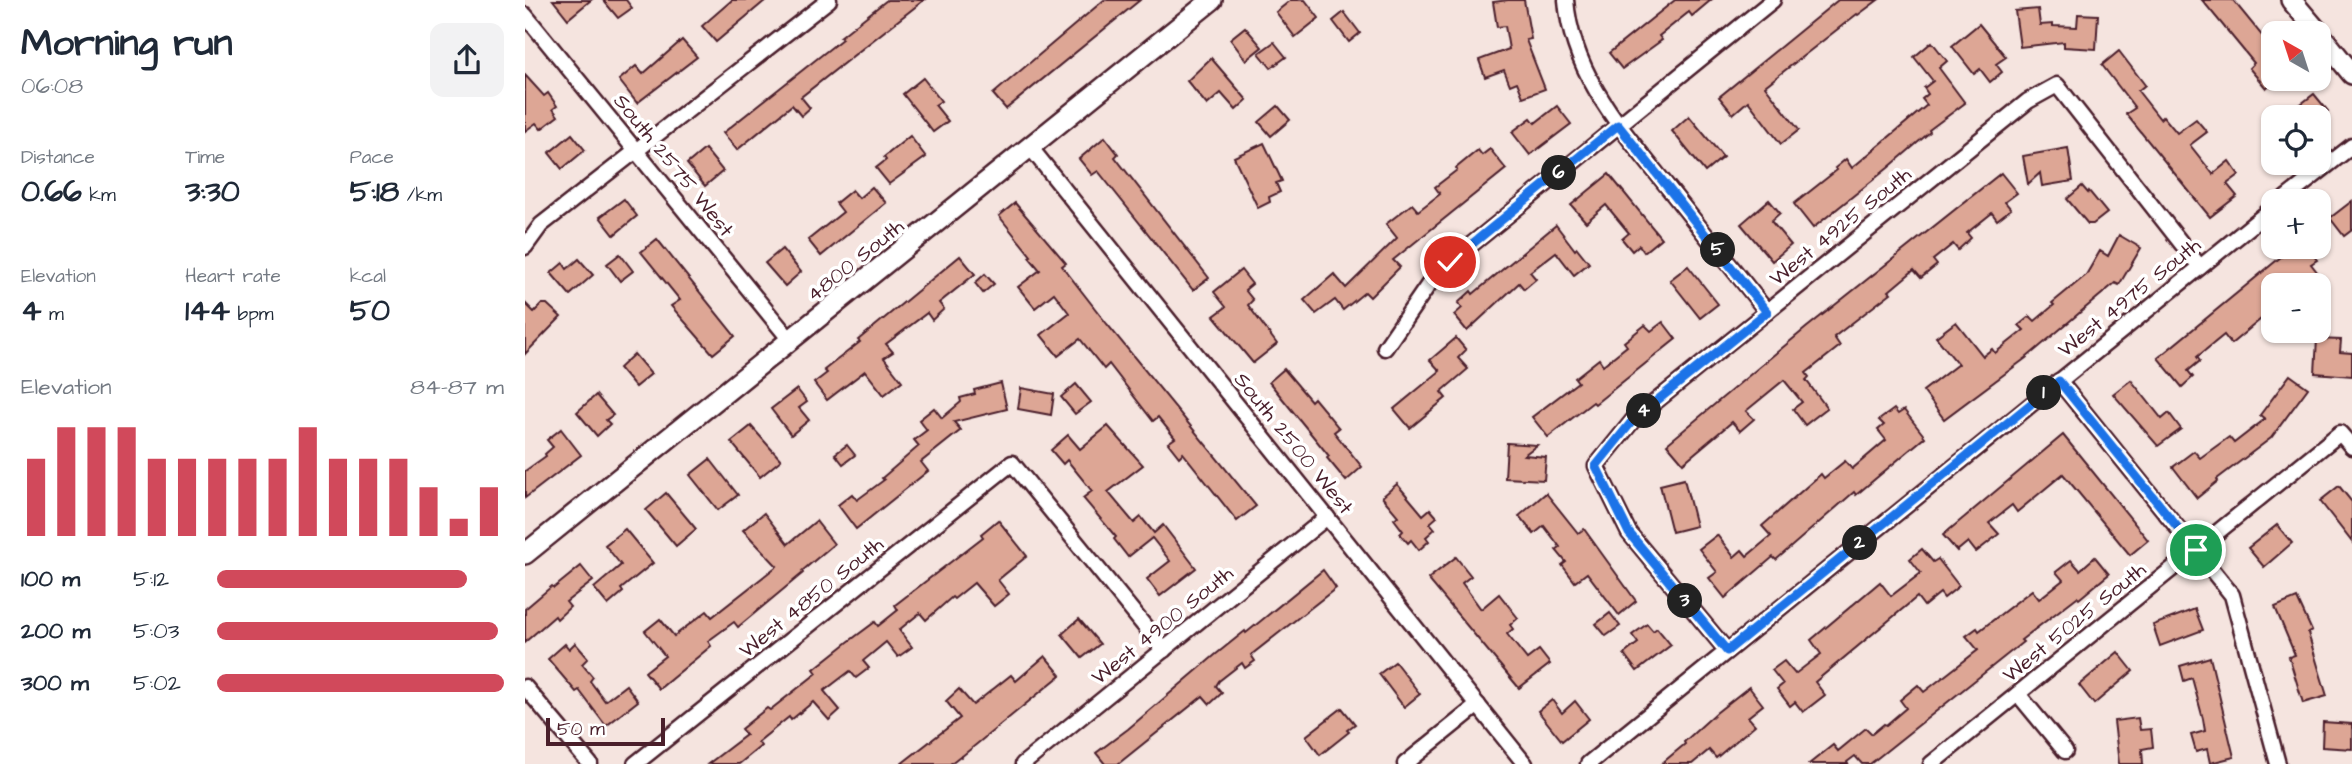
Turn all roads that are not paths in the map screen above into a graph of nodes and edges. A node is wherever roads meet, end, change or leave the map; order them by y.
1 (829, 0) edge
2 (1212, 0) edge
3 (1566, 0) edge
4 (1773, 0) edge
5 (2291, 0) edge
6 (525, 15) edge
7 (2309, 21) edge
8 (2331, 48) edge
9 (2352, 74) edge
10 (1618, 125) junction
11 (2352, 146) edge
12 (1030, 147) junction
13 (635, 151) junction
14 (2297, 189) edge
15 (2261, 218) edge
16 (525, 247) edge
17 (2200, 267) junction
18 (1767, 312) junction
19 (791, 341) junction
20 (1385, 348) dead end
21 (2059, 381) junction
22 (2352, 447) edge
23 (1327, 517) junction
24 (2196, 550) junction
25 (525, 554) edge
26 (1164, 650) junction
27 (1727, 651) junction
28 (525, 687) edge
29 (2018, 694) junction
30 (1478, 705) junction
31 (2065, 751) dead end
32 (590, 764) edge
33 (635, 764) edge
34 (1023, 764) edge
35 (1405, 764) edge
36 (1525, 764) edge
37 (1588, 764) edge
38 (1931, 764) edge
39 (2278, 764) edge

1 - 13 street
2 - 12 main road, 4800 South
3 - 10 street
4 - 10 street
5 - 7 main road
6 - 13 street, South 2575 West
8 - 9 main road
10 - 18 street
10 - 20 street
11 - 14 street
12 - 19 main road, 4800 South
12 - 23 street, South 2500 West
13 - 16 street
13 - 19 street, South 2575 West
15 - 17 street, West 4975 South
17 - 18 street, West 4925 South
17 - 21 street, West 4975 South
18 - 27 street, West 4925 South
19 - 25 main road, 4800 South
21 - 24 street
21 - 27 street, West 4975 South
22 - 24 street, West 5025 South
23 - 26 street, West 4900 South
23 - 30 street, South 2500 West
24 - 29 street, West 5025 South
24 - 39 street
26 - 33 street, West 4850 South
26 - 34 street, West 4900 South
27 - 37 street, West 4975 South
28 - 32 street
29 - 31 street
29 - 38 street, West 5025 South
30 - 35 street
30 - 36 street, South 2500 West

